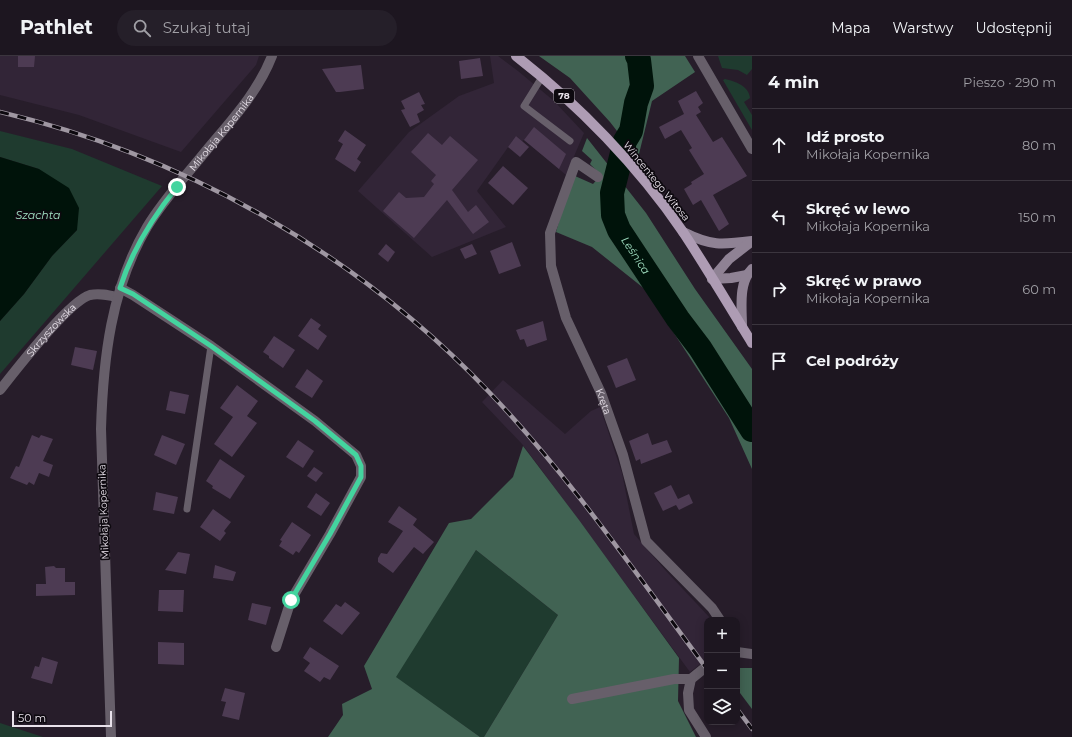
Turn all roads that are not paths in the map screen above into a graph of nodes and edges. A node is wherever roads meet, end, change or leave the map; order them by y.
1 (272, 56) edge
2 (516, 56) edge
3 (698, 56) edge
4 (542, 77) junction
5 (570, 141) dead end
6 (752, 149) edge
7 (598, 177) dead end
8 (683, 232) junction
9 (752, 241) edge
10 (749, 272) edge
11 (712, 279) junction
12 (118, 293) junction
13 (742, 327) junction
14 (752, 343) edge
15 (211, 346) junction
16 (0, 390) edge
17 (188, 509) dead end
18 (718, 617) edge
19 (276, 647) dead end
20 (740, 652) edge
21 (752, 654) edge
22 (704, 668) edge
23 (691, 679) junction
24 (572, 699) dead end
25 (111, 737) edge
26 (706, 737) edge

1 - 12 street, Mikołaja Kopernika
2 - 4 main road, Wincentego Witosa / 78
3 - 6 street
4 - 5 lane
4 - 8 main road, Wincentego Witosa / 78
7 - 18 street, Kręta
8 - 9 main road
8 - 11 main road, Wincentego Witosa / 78
9 - 11 main road
10 - 11 main road
10 - 13 main road
11 - 13 main road, Wincentego Witosa / 78
12 - 15 street
12 - 16 street, Skrzyszowska
12 - 25 street, Mikołaja Kopernika
13 - 14 main road, Wincentego Witosa / 78
15 - 17 lane
15 - 19 street
20 - 21 street
22 - 23 street
23 - 24 street
23 - 26 street

